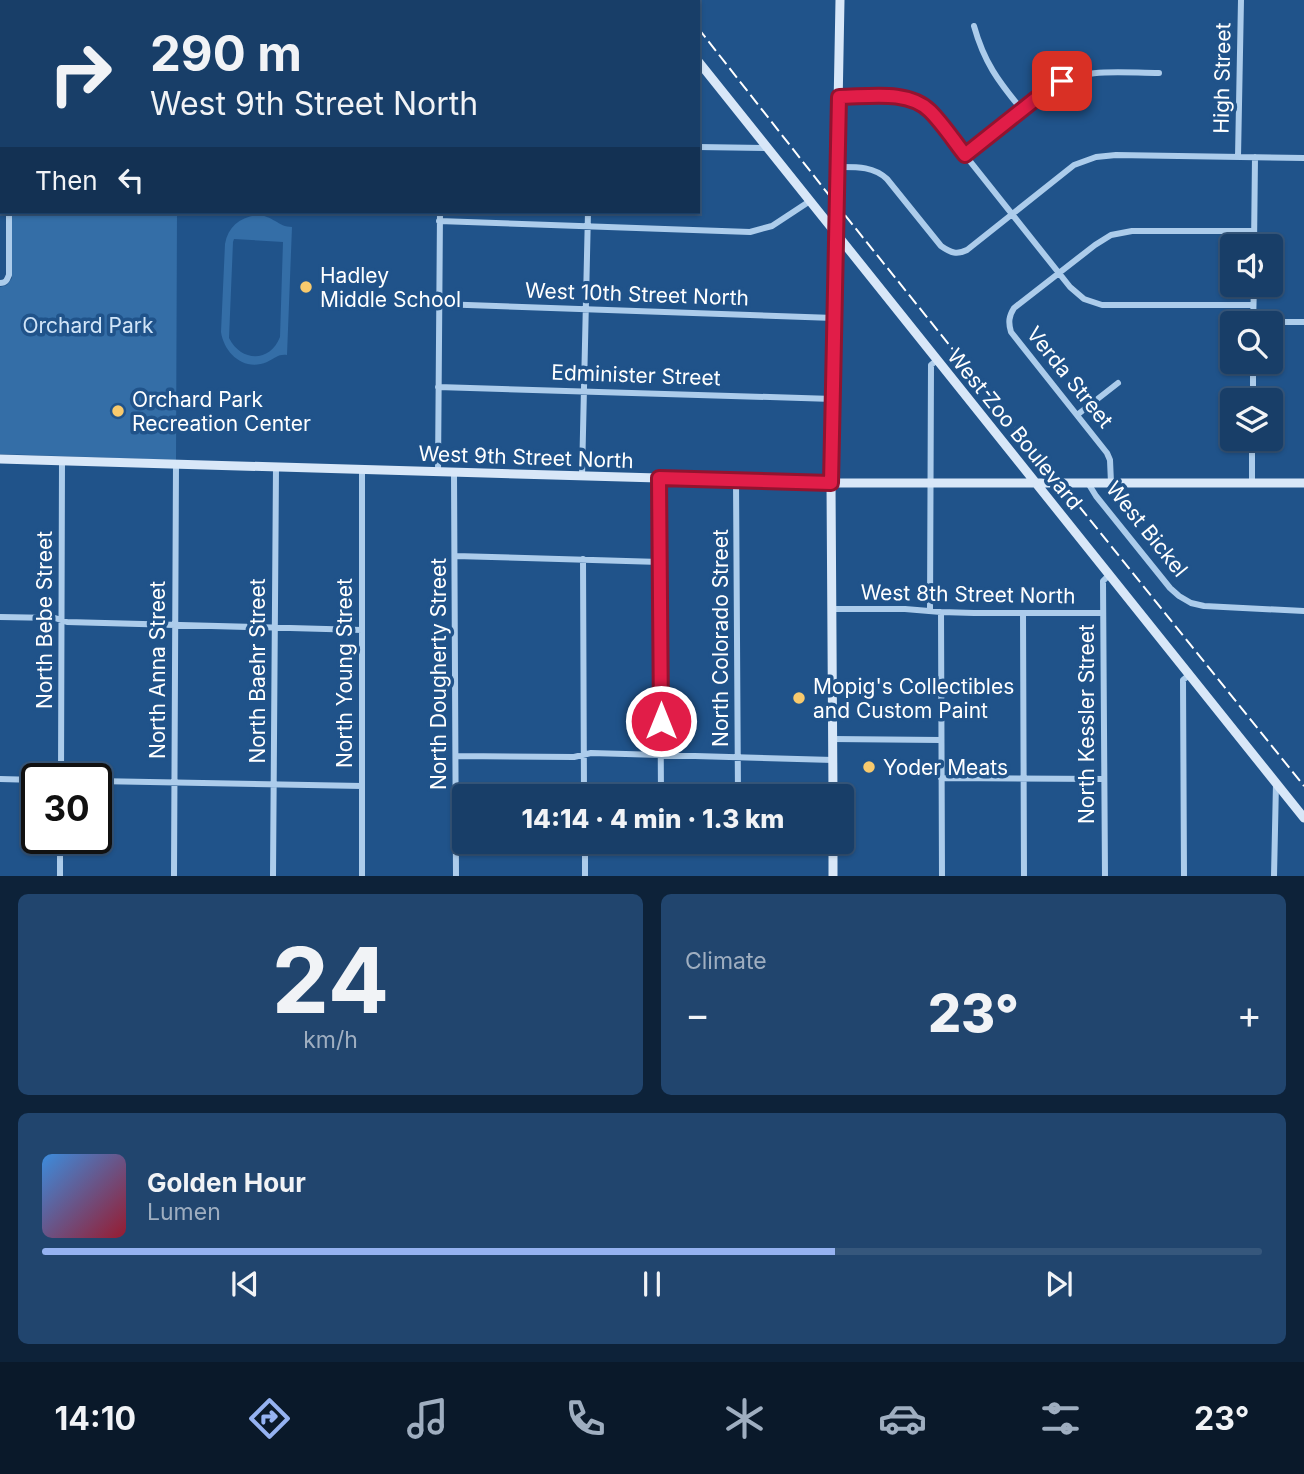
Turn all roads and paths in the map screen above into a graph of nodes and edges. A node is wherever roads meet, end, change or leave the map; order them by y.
1 (840, 0) edge
2 (1241, 0) edge
3 (974, 26) dead end
4 (700, 63) edge
5 (1159, 73) dead end
6 (839, 97) junction
7 (1022, 110) junction
8 (700, 147) edge
9 (768, 148) junction
10 (965, 155) junction
11 (1238, 157) junction
12 (1255, 157) junction
13 (1304, 158) edge
14 (837, 167) junction
15 (810, 201) junction
16 (9, 214) edge
17 (440, 214) edge
18 (588, 214) edge
19 (1012, 214) junction
20 (439, 221) junction
21 (587, 226) junction
22 (1254, 231) joint
23 (836, 234) junction
24 (1059, 273) junction
25 (4, 282) edge
26 (1254, 297) edge
27 (439, 304) junction
28 (1254, 305) junction
29 (586, 309) junction
30 (1254, 311) edge
31 (834, 318) junction
32 (1283, 322) edge
33 (1304, 322) edge
34 (937, 360) junction
35 (1118, 383) dead end
36 (439, 387) junction
37 (584, 391) junction
38 (833, 399) junction
39 (1077, 415) junction
40 (1252, 451) edge
41 (0, 459) edge
42 (62, 460) junction
43 (176, 464) junction
44 (276, 467) junction
45 (362, 470) junction
46 (438, 472) junction
47 (454, 472) junction
48 (582, 476) junction
49 (659, 478) junction
50 (736, 480) junction
51 (831, 483) junction
52 (930, 483) junction
53 (1036, 483) junction
54 (1088, 483) junction
55 (1111, 483) junction
56 (1252, 483) junction
57 (1304, 483) edge
58 (455, 556) junction
59 (583, 559) junction
60 (660, 562) junction
61 (1109, 575) junction
62 (832, 609) junction
63 (930, 611) junction
64 (1304, 611) edge
65 (941, 612) junction
66 (1023, 613) junction
67 (1103, 613) junction
68 (0, 617) edge
69 (61, 620) junction
70 (175, 625) junction
71 (275, 628) junction
72 (362, 630) junction
73 (1189, 675) junction
74 (832, 739) junction
75 (941, 740) junction
76 (584, 755) junction
77 (661, 755) junction
78 (456, 756) junction
79 (738, 757) junction
80 (832, 760) junction
81 (61, 763) edge
82 (941, 778) junction
83 (1024, 778) junction
84 (0, 779) edge
85 (1104, 779) junction
86 (21, 780) edge
87 (112, 781) edge
88 (174, 782) junction
89 (1276, 783) junction
90 (274, 784) junction
91 (584, 784) edge
92 (661, 784) edge
93 (738, 784) edge
94 (833, 784) edge
95 (362, 786) junction
96 (1304, 818) edge
97 (60, 854) edge
98 (585, 854) edge
99 (833, 854) edge
100 (60, 876) edge
101 (174, 876) edge
102 (273, 876) edge
103 (362, 876) edge
104 (456, 876) edge
105 (585, 876) edge
106 (833, 876) edge
107 (942, 876) edge
108 (1024, 876) edge
109 (1105, 876) edge
110 (1184, 876) edge
111 (1274, 876) edge

1 - 6 main road
2 - 11 street, High Street
3 - 7 street
4 - 9 main road, West Zoo Boulevard
5 - 7 street
6 - 10 street
6 - 14 main road
7 - 10 street
8 - 9 street
9 - 15 main road, West Zoo Boulevard
10 - 19 street
11 - 12 street
11 - 19 street
12 - 13 street
12 - 22 street
14 - 19 street
14 - 23 main road
15 - 21 street
15 - 23 main road, West Zoo Boulevard
16 - 25 street
17 - 20 street
18 - 21 street
19 - 24 street
20 - 21 street
20 - 27 street
21 - 29 street
22 - 24 street
23 - 31 main road
23 - 34 main road, West Zoo Boulevard
24 - 28 street
24 - 39 street, Verda Street
26 - 28 street
27 - 29 street, West 10th Street North
27 - 36 street
28 - 30 street
29 - 31 street, West 10th Street North
29 - 37 street
31 - 38 main road
32 - 33 street
34 - 52 street
34 - 53 main road, West Zoo Boulevard
35 - 39 street
36 - 37 street, Edminister Street
36 - 46 street
37 - 38 street, Edminister Street
37 - 48 street
38 - 51 main road
39 - 55 street, Verda Street
40 - 56 street
41 - 42 main road, West 9th Street North
42 - 43 main road, West 9th Street North
42 - 69 street, North Bebe Street
43 - 44 main road, West 9th Street North
43 - 70 street, North Anna Street
44 - 45 main road, West 9th Street North
44 - 71 street, North Baehr Street
45 - 46 main road, West 9th Street North
45 - 72 street, North Young Street
46 - 47 main road, West 9th Street North
47 - 48 main road, West 9th Street North
47 - 58 street, North Dougherty Street
48 - 49 main road, West 9th Street North
49 - 50 main road, West 9th Street North
49 - 60 street
50 - 51 main road, West 9th Street North
50 - 79 street, North Colorado Street
51 - 52 main road, West 9th Street North
51 - 62 main road
52 - 53 main road, West 9th Street North
52 - 63 street
53 - 54 main road, West 9th Street North
53 - 61 main road, West Zoo Boulevard
54 - 55 main road, West 9th Street North
54 - 64 street, West Bickel
55 - 56 main road, West 9th Street North
56 - 57 main road, West 9th Street North
58 - 59 street
58 - 78 street, North Dougherty Street
59 - 60 street
59 - 76 street
60 - 77 street
61 - 67 street, North Kessler Street
61 - 73 main road, West Zoo Boulevard
62 - 63 street, West 8th Street North
62 - 74 main road
63 - 65 street, West 8th Street North
65 - 66 street, West 8th Street North
65 - 75 street
66 - 67 street, West 8th Street North
66 - 83 street
67 - 85 street, North Kessler Street
68 - 69 street
69 - 70 street
69 - 81 street, North Bebe Street
70 - 71 street
70 - 88 street, North Anna Street
71 - 72 street
71 - 90 street, North Baehr Street
72 - 95 street, North Young Street
73 - 89 main road, West Zoo Boulevard
73 - 110 street
74 - 75 street
74 - 80 main road
75 - 82 street
76 - 77 street
76 - 78 street
76 - 91 street
77 - 79 street
77 - 92 street
78 - 104 street, North Dougherty Street
79 - 80 street
79 - 93 street, North Colorado Street
80 - 94 main road
82 - 83 street
82 - 107 street
83 - 85 street
83 - 108 street
84 - 86 street
85 - 109 street, North Kessler Street
87 - 88 street
88 - 90 street
88 - 101 street, North Anna Street
89 - 96 main road, West Zoo Boulevard
89 - 111 street
90 - 95 street
90 - 102 street, North Baehr Street
95 - 103 street, North Young Street
97 - 100 street
98 - 105 street
99 - 106 main road

